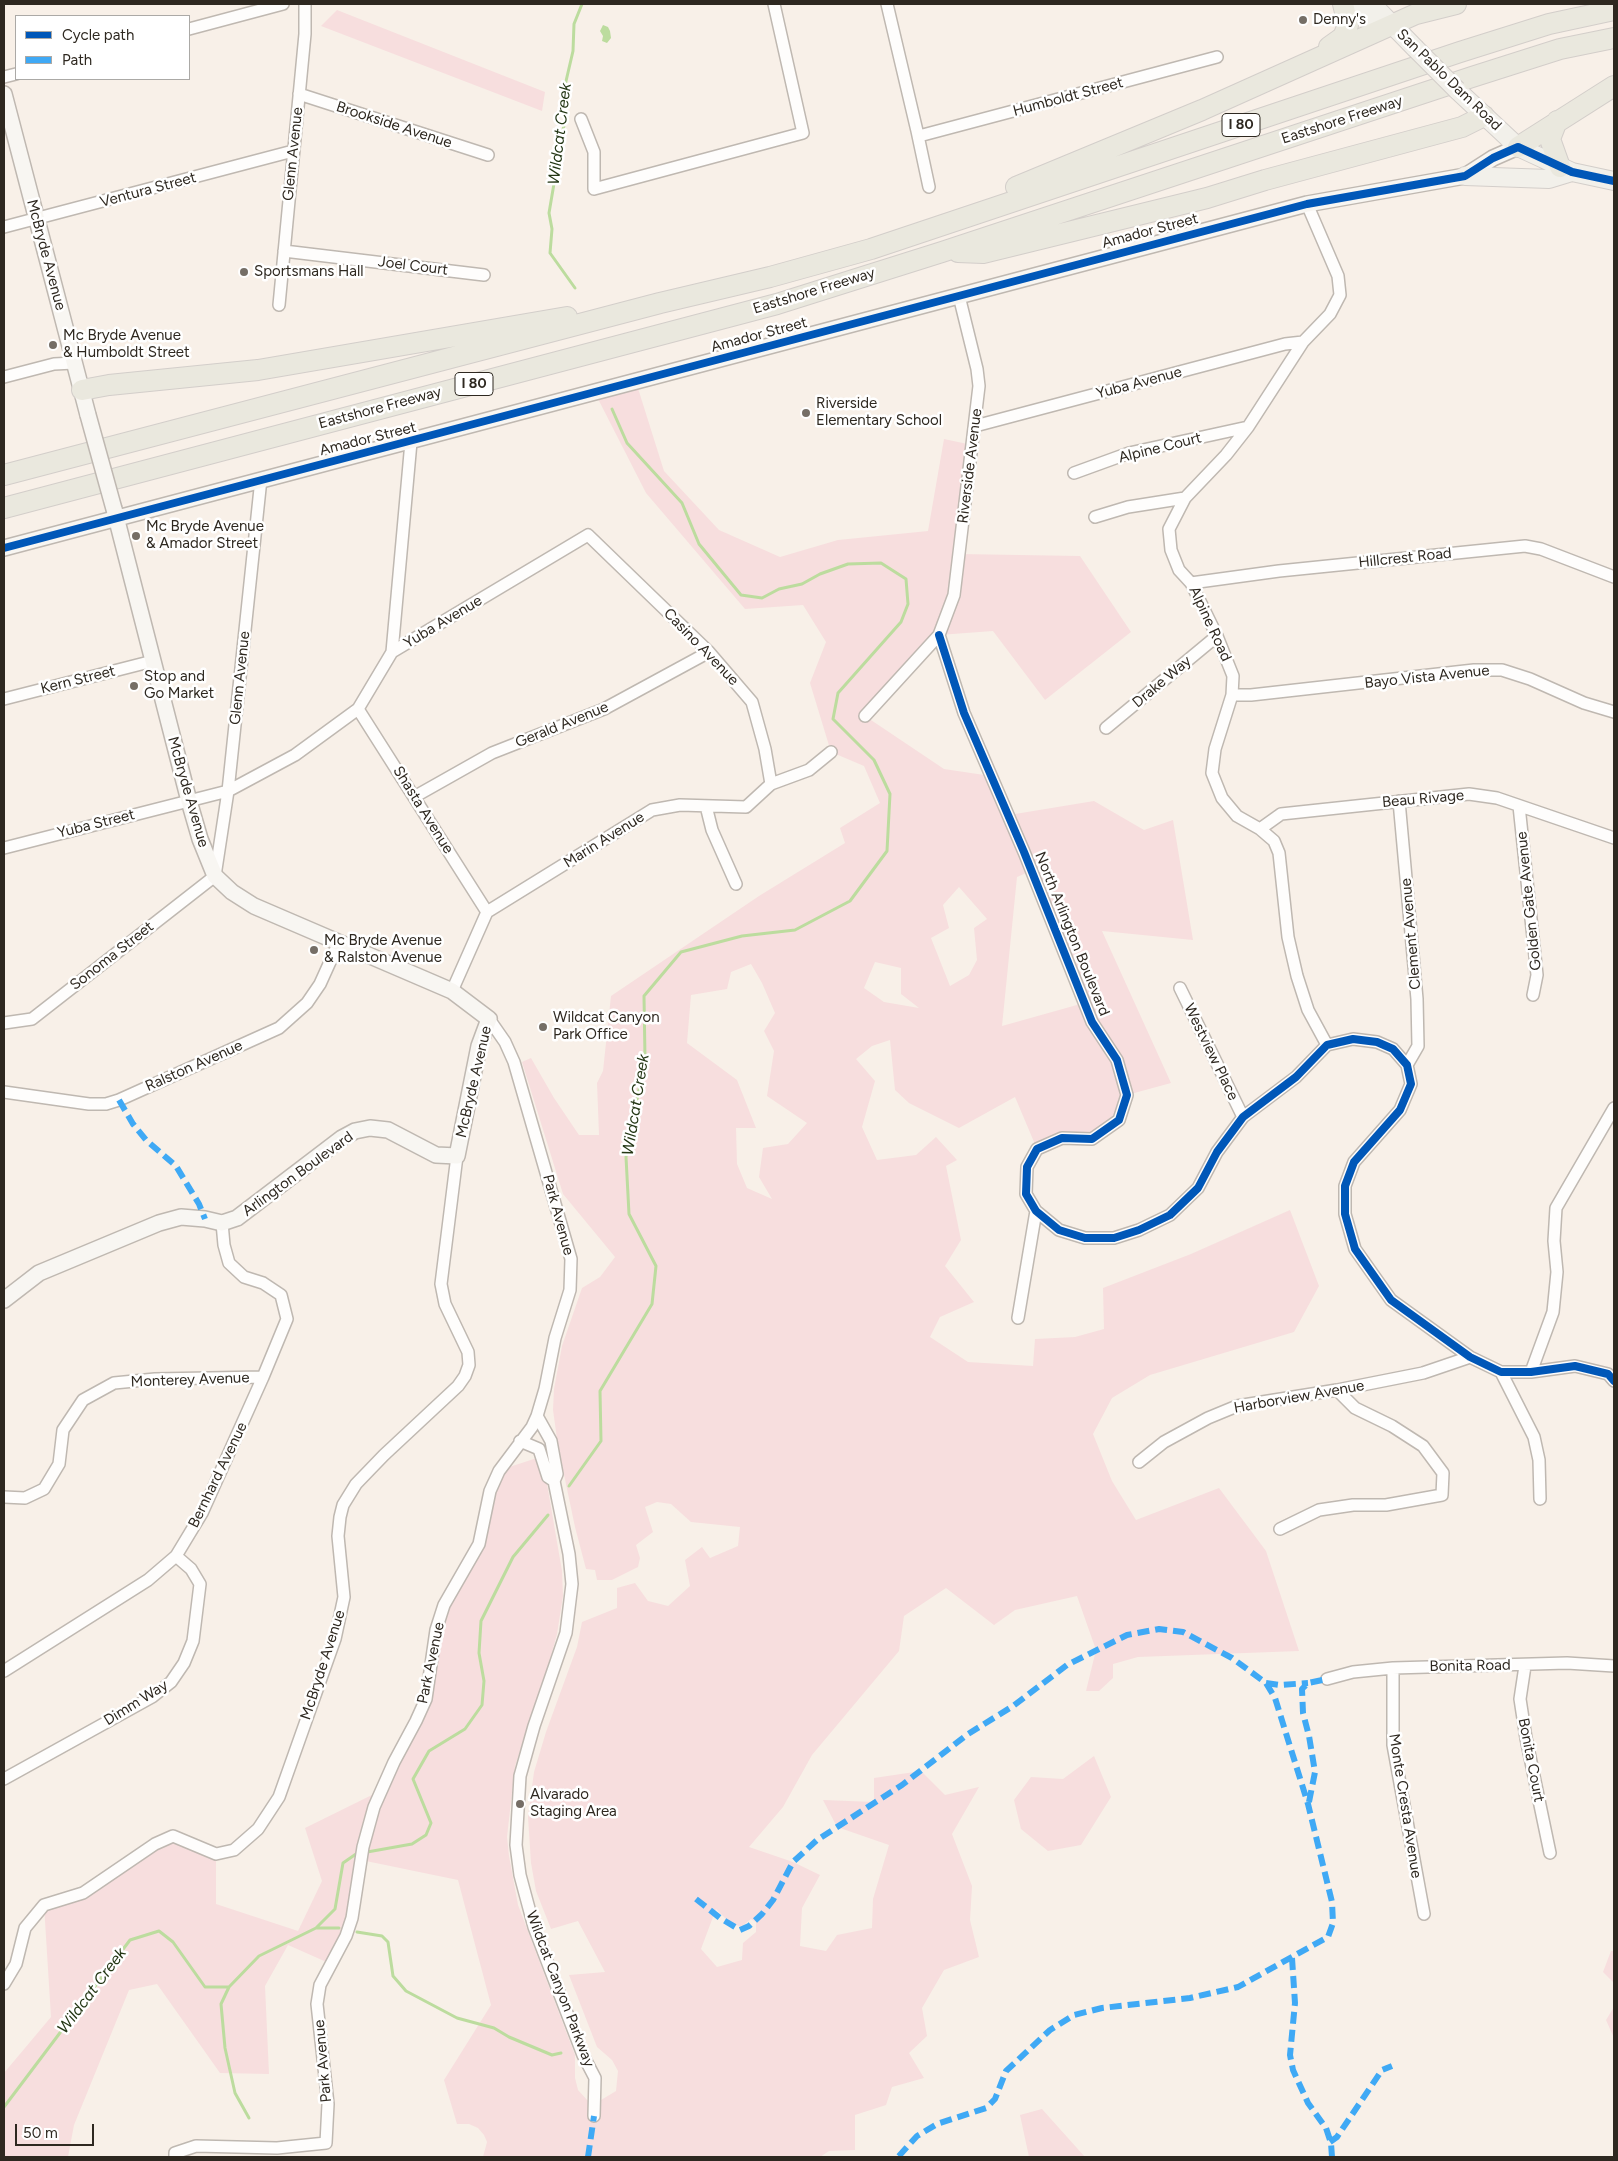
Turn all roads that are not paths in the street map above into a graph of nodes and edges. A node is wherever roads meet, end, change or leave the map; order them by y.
1 (283, 4) edge
2 (305, 4) edge
3 (774, 4) edge
4 (888, 4) edge
5 (1343, 4) edge
6 (1352, 4) edge
7 (1372, 4) edge
8 (1456, 4) edge
9 (1614, 10) edge
10 (1392, 25) junction
11 (190, 29) edge
12 (1614, 38) edge
13 (1217, 57) dead end
14 (1304, 64) junction
15 (1614, 86) edge
16 (4, 94) edge
17 (299, 94) junction
18 (1484, 116) junction
19 (581, 119) dead end
20 (1557, 121) junction
21 (919, 136) junction
22 (1518, 147) junction
23 (293, 152) junction
24 (488, 155) dead end
25 (1566, 169) junction
26 (1465, 176) junction
27 (1614, 181) edge
28 (928, 187) dead end
29 (1307, 204) junction
30 (37, 219) junction
31 (4, 228) edge
32 (871, 249) junction
33 (284, 251) junction
34 (942, 252) junction
35 (484, 275) dead end
36 (959, 296) junction
37 (660, 304) junction
38 (279, 305) dead end
39 (1303, 342) junction
40 (74, 363) junction
41 (4, 377) edge
42 (82, 390) junction
43 (975, 426) junction
44 (1248, 428) junction
45 (411, 442) junction
46 (1074, 473) dead end
47 (4, 475) edge
48 (261, 479) junction
49 (1185, 498) junction
50 (4, 508) edge
51 (116, 514) junction
52 (1095, 517) dead end
53 (588, 535) joint
54 (4, 548) edge
55 (1614, 577) edge
56 (1191, 583) junction
57 (939, 635) junction
58 (1217, 636) junction
59 (392, 652) junction
60 (709, 652) junction
61 (153, 661) junction
62 (1232, 696) junction
63 (4, 699) edge
64 (358, 709) junction
65 (1614, 712) edge
66 (865, 716) dead end
67 (1106, 728) dead end
68 (831, 752) dead end
69 (771, 784) junction
70 (228, 791) junction
71 (414, 797) junction
72 (189, 801) junction
73 (1399, 801) junction
74 (706, 806) junction
75 (1519, 806) junction
76 (1260, 829) junction
77 (1614, 838) edge
78 (4, 848) edge
79 (215, 876) junction
80 (736, 884) dead end
81 (487, 912) junction
82 (339, 942) junction
83 (1180, 988) dead end
84 (452, 991) junction
85 (1533, 995) dead end
86 (489, 1019) junction
87 (4, 1024) edge
88 (1327, 1045) junction
89 (1407, 1065) junction
90 (4, 1092) edge
91 (1614, 1108) edge
92 (1243, 1116) junction
93 (457, 1156) junction
94 (1036, 1211) junction
95 (222, 1223) junction
96 (4, 1300) edge
97 (1018, 1318) dead end
98 (1470, 1357) junction
99 (1501, 1372) junction
100 (1531, 1372) junction
101 (263, 1377) junction
102 (1614, 1381) edge
103 (1337, 1390) junction
104 (538, 1416) junction
105 (520, 1442) junction
106 (545, 1447) junction
107 (1139, 1462) dead end
108 (4, 1498) edge
109 (1540, 1499) dead end
110 (1280, 1530) dead end
111 (176, 1556) junction
112 (1525, 1666) junction
113 (1614, 1666) edge
114 (1393, 1668) junction
115 (4, 1670) edge
116 (1327, 1679) dead end
117 (4, 1779) edge
118 (1550, 1853) dead end
119 (1424, 1914) dead end
120 (4, 1984) edge
121 (594, 2116) dead end
122 (175, 2157) edge

1 - 11 street
2 - 17 street, Glenn Avenue
3 - 19 street
4 - 21 street
5 - 14 highway
6 - 10 main road, San Pablo Dam Road
7 - 10 main road, San Pablo Dam Road
8 - 10 highway
9 - 32 highway, Eastshore Freeway / I 80
10 - 14 highway
10 - 18 main road, San Pablo Dam Road, bridge
12 - 34 highway, Eastshore Freeway / I 80
13 - 21 street, Humboldt Street
14 - 32 highway
15 - 20 highway
16 - 30 main road, McBryde Avenue
17 - 23 street, Glenn Avenue
17 - 24 street, Brookside Avenue
18 - 22 main road, San Pablo Dam Road
18 - 34 highway
20 - 22 highway
20 - 25 highway
21 - 28 street
22 - 25 main road, San Pablo Dam Road
22 - 26 main road, Amador Street
23 - 30 street, Ventura Street
23 - 33 street, Glenn Avenue
25 - 26 main road
25 - 27 main road, San Pablo Dam Road
26 - 29 main road, Amador Street
29 - 36 main road, Amador Street
29 - 39 street, Alpine Road
30 - 31 street, Ventura Street
30 - 40 main road, McBryde Avenue
32 - 37 highway, Eastshore Freeway / I 80
33 - 35 street, Joel Court
33 - 38 street, Glenn Avenue
34 - 50 highway, Eastshore Freeway / I 80
36 - 43 street, Riverside Avenue
36 - 45 main road, Amador Street
37 - 42 highway
37 - 47 highway, Eastshore Freeway / I 80
39 - 43 street, Yuba Avenue
39 - 44 street, Alpine Road
40 - 41 street
40 - 42 main road, McBryde Avenue
42 - 51 main road, McBryde Avenue, bridge
43 - 57 street, Riverside Avenue
44 - 46 street, Alpine Court
44 - 49 street, Alpine Road
45 - 48 main road, Amador Street
45 - 59 street
48 - 51 main road, Amador Street
48 - 70 street, Glenn Avenue
49 - 52 street
49 - 56 street, Alpine Road
51 - 54 main road, Amador Street
51 - 61 main road, McBryde Avenue
53 - 59 street, Yuba Avenue
53 - 60 street, Casino Avenue
55 - 56 street, Hillcrest Road
56 - 58 street, Alpine Road
57 - 66 street
57 - 94 street, North Arlington Boulevard
58 - 62 street, Alpine Road
58 - 67 street, Drake Way
59 - 64 street, Yuba Avenue
60 - 69 street, Casino Avenue
60 - 71 street, Gerald Avenue
61 - 63 street, Kern Street
61 - 72 main road, McBryde Avenue
62 - 65 street, Bayo Vista Avenue
62 - 76 street, Alpine Road
64 - 70 street, Yuba Avenue
64 - 71 street, Shasta Avenue
68 - 69 street, Marin Avenue
69 - 74 street, Marin Avenue
70 - 72 street, Yuba Avenue
70 - 79 street, Glenn Avenue
71 - 81 street, Shasta Avenue
72 - 78 street, Yuba Street
72 - 79 main road, McBryde Avenue
73 - 75 street, Beau Rivage
73 - 76 street, Beau Rivage
73 - 89 street, Clement Avenue
74 - 80 street
74 - 81 street, Marin Avenue
75 - 77 street, Beau Rivage
75 - 85 street, Golden Gate Avenue
76 - 88 street, Alpine Road
79 - 82 main road, McBryde Avenue
79 - 87 street, Sonoma Street
81 - 84 street
82 - 84 main road, McBryde Avenue
82 - 90 street, Ralston Avenue
83 - 92 street, Westview Place
84 - 86 main road, McBryde Avenue
86 - 93 main road, McBryde Avenue
86 - 104 street, Park Avenue
88 - 89 street
88 - 92 street, North Arlington Boulevard
89 - 98 street
91 - 100 street
92 - 94 street, North Arlington Boulevard
93 - 95 main road, Arlington Boulevard
93 - 120 street, McBryde Avenue
94 - 97 street
95 - 96 main road
95 - 101 street, Bernhard Avenue
98 - 99 street
98 - 103 street, Harborview Avenue
99 - 100 street
99 - 109 street
100 - 102 street
101 - 108 street, Monterey Avenue
101 - 111 street, Bernhard Avenue
103 - 107 street, Harborview Avenue
103 - 110 street
104 - 105 street, Park Avenue
104 - 106 street, Wildcat Canyon Parkway
105 - 106 street
105 - 122 street, Park Avenue
106 - 121 street, Wildcat Canyon Parkway
111 - 115 street, Bernhard Avenue
111 - 117 street, Dimm Way
112 - 113 street, Bonita Road
112 - 114 street, Bonita Road
112 - 118 street, Bonita Court
114 - 116 street, Bonita Road
114 - 119 street, Monte Cresta Avenue

